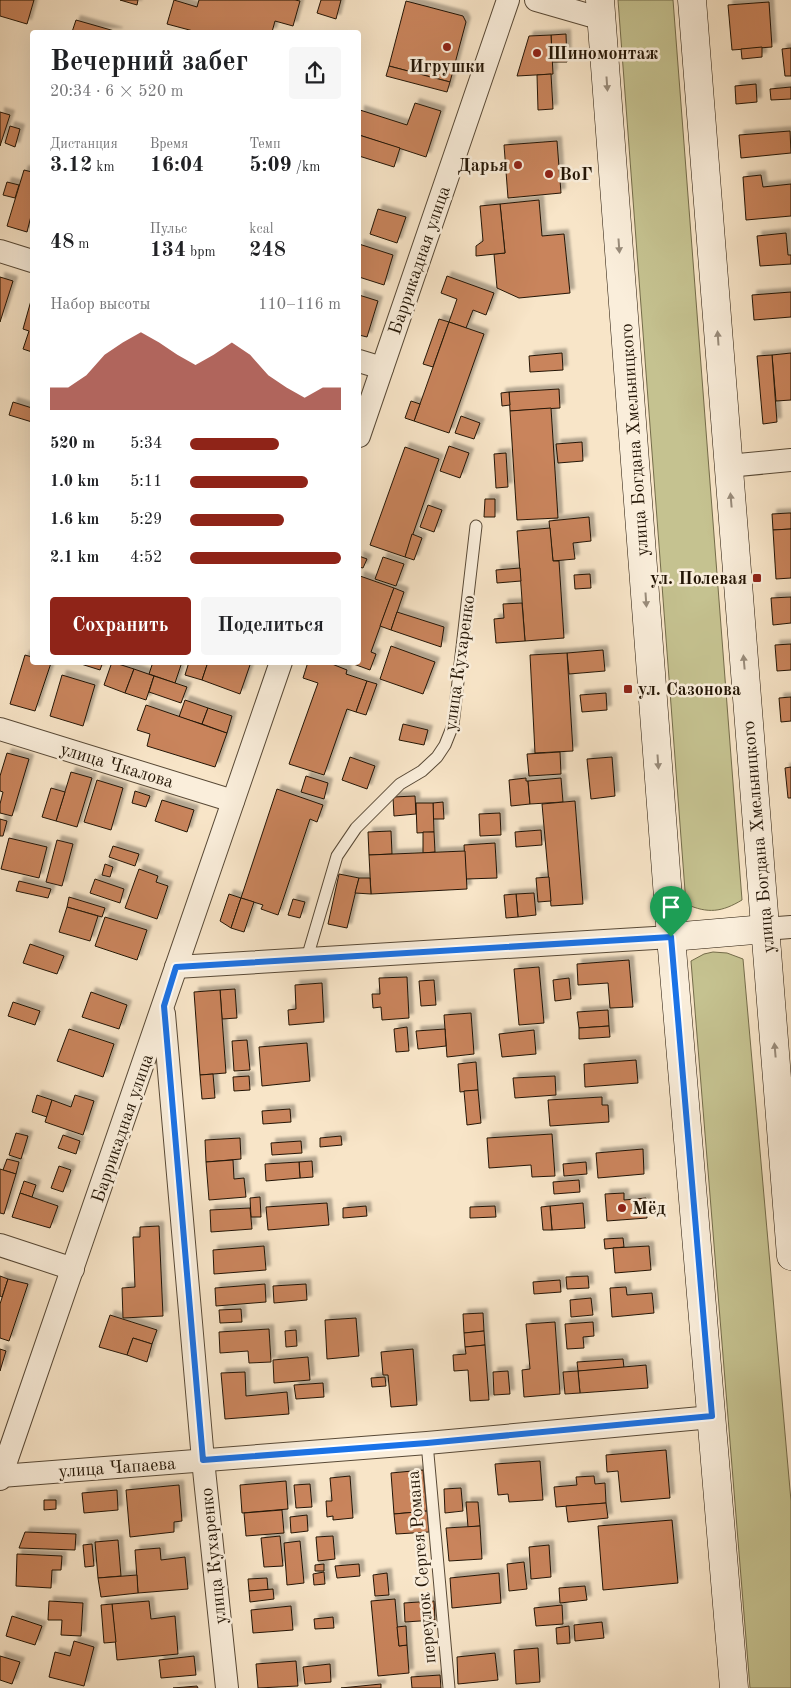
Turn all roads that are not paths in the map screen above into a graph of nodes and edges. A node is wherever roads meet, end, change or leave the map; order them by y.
1 (508, 0) edge
2 (536, 0) edge
3 (692, 0) edge
4 (601, 10) edge
5 (0, 251) edge
6 (30, 260) edge
7 (361, 362) edge
8 (382, 368) junction
9 (361, 430) edge
10 (791, 460) edge
11 (728, 466) junction
12 (476, 526) dead end
13 (280, 665) edge
14 (0, 729) edge
15 (233, 801) junction
16 (778, 928) edge
17 (671, 937) junction
18 (307, 958) junction
19 (176, 967) junction
20 (164, 1006) junction
21 (0, 1245) edge
22 (791, 1256) edge
23 (73, 1270) junction
24 (712, 1416) junction
25 (427, 1443) junction
26 (203, 1460) junction
27 (0, 1477) edge
28 (227, 1688) edge
29 (449, 1688) edge
30 (734, 1688) edge

1 - 8 street, Баррикадная улица
2 - 4 street
11 -> 3 main road, улица Богдана Хмельницкого
4 -> 17 main road, улица Богдана Хмельницкого
5 - 6 street
7 - 8 street
8 - 9 street, Баррикадная улица
10 - 11 street
16 -> 11 main road, улица Богдана Хмельницкого
12 - 18 lane, улица Кухаренко
13 - 15 street, Баррикадная улица
14 - 15 street, улица Чкалова
15 - 19 street, Баррикадная улица
16 - 17 main road
22 -> 16 main road, улица Богдана Хмельницкого
17 - 18 street
17 - 24 main road, улица Богдана Хмельницкого
18 - 19 street
19 - 20 street, Баррикадная улица
20 - 23 street, Баррикадная улица
20 - 26 street, улица Кухаренко
21 - 23 street
23 - 27 street, Баррикадная улица
24 - 25 street, улица Чапаева
24 - 30 main road, улица Богдана Хмельницкого
25 - 26 street, улица Чапаева
25 - 29 lane, переулок Сергея Романа
26 - 27 street, улица Чапаева
26 - 28 street, улица Кухаренко

